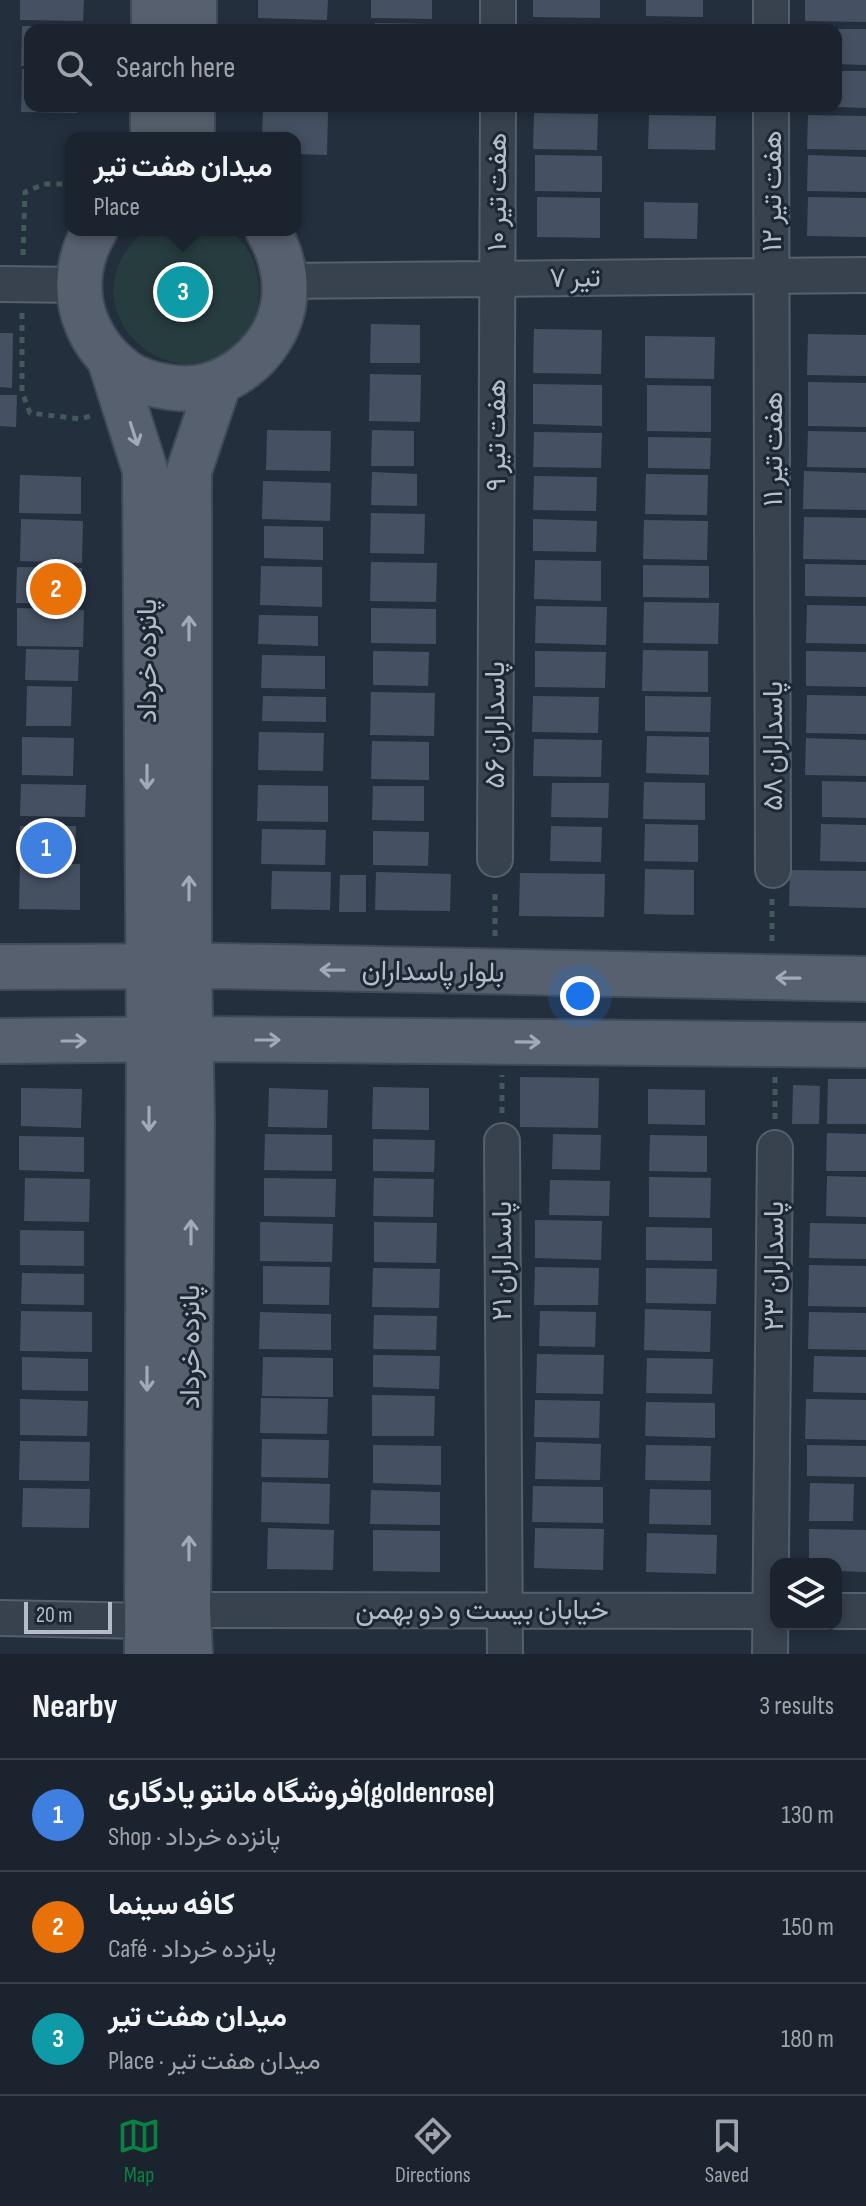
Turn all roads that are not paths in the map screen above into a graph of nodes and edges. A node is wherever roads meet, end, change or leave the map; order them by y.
1 (154, 0) edge
2 (194, 0) edge
3 (498, 0) edge
4 (771, 0) edge
5 (154, 24) edge
6 (194, 24) edge
7 (498, 24) edge
8 (771, 24) edge
9 (498, 112) edge
10 (771, 112) edge
11 (92, 236) edge
12 (271, 236) edge
13 (866, 275) edge
14 (772, 276) junction
15 (496, 279) junction
16 (284, 281) junction
17 (0, 284) edge
18 (78, 285) junction
19 (110, 360) junction
20 (219, 382) junction
21 (495, 591) joint
22 (773, 623) joint
23 (495, 859) road end
24 (773, 870) road end
25 (169, 966) junction
26 (0, 967) edge
27 (866, 979) edge
28 (169, 1040) junction
29 (0, 1041) edge
30 (866, 1045) edge
31 (502, 1141) road end
32 (775, 1148) road end
33 (773, 1558) edge
34 (188, 1610) junction
35 (504, 1610) junction
36 (770, 1611) edge
37 (842, 1611) edge
38 (866, 1611) edge
39 (0, 1618) edge
40 (772, 1630) edge
41 (146, 1637) edge
42 (190, 1654) edge
43 (505, 1654) edge
44 (770, 1654) edge

1 - 5 main road
2 - 6 main road
3 - 7 street
4 - 8 street
9 - 15 street, هفت تیر ۱۰
10 - 14 street, هفت تیر ۱۲
11 - 18 main road
12 - 16 main road
13 - 14 street, ۷ تیر
14 - 15 street, ۷ تیر
14 - 22 street, هفت تیر ۱۱
15 - 16 street, ۷ تیر
15 - 21 street, هفت تیر ۹
16 - 20 main road
17 - 18 street
18 - 19 main road
19 - 20 main road
19 -> 25 main road, پانزده خرداد
25 -> 20 main road, پانزده خرداد
21 - 23 street, پاسداران ۵۶
22 - 24 street, پاسداران ۵۸
25 - 26 main road, بلوار پاسداران
27 -> 25 main road, بلوار پاسداران
25 - 28 main road
29 -> 28 main road
28 -> 30 main road
34 -> 28 main road, پانزده خرداد
28 -> 41 main road, پانزده خرداد
31 - 35 street, پاسداران ۲۱
32 - 33 street, پاسداران ۲۳
34 - 35 street, خیابان بیست و دو بهمن
34 - 42 main road, پانزده خرداد
35 - 36 street, خیابان بیست و دو بهمن
35 - 43 street, پاسداران ۲۱
37 - 38 street
39 - 41 street
40 - 44 street, پاسداران ۲۳

